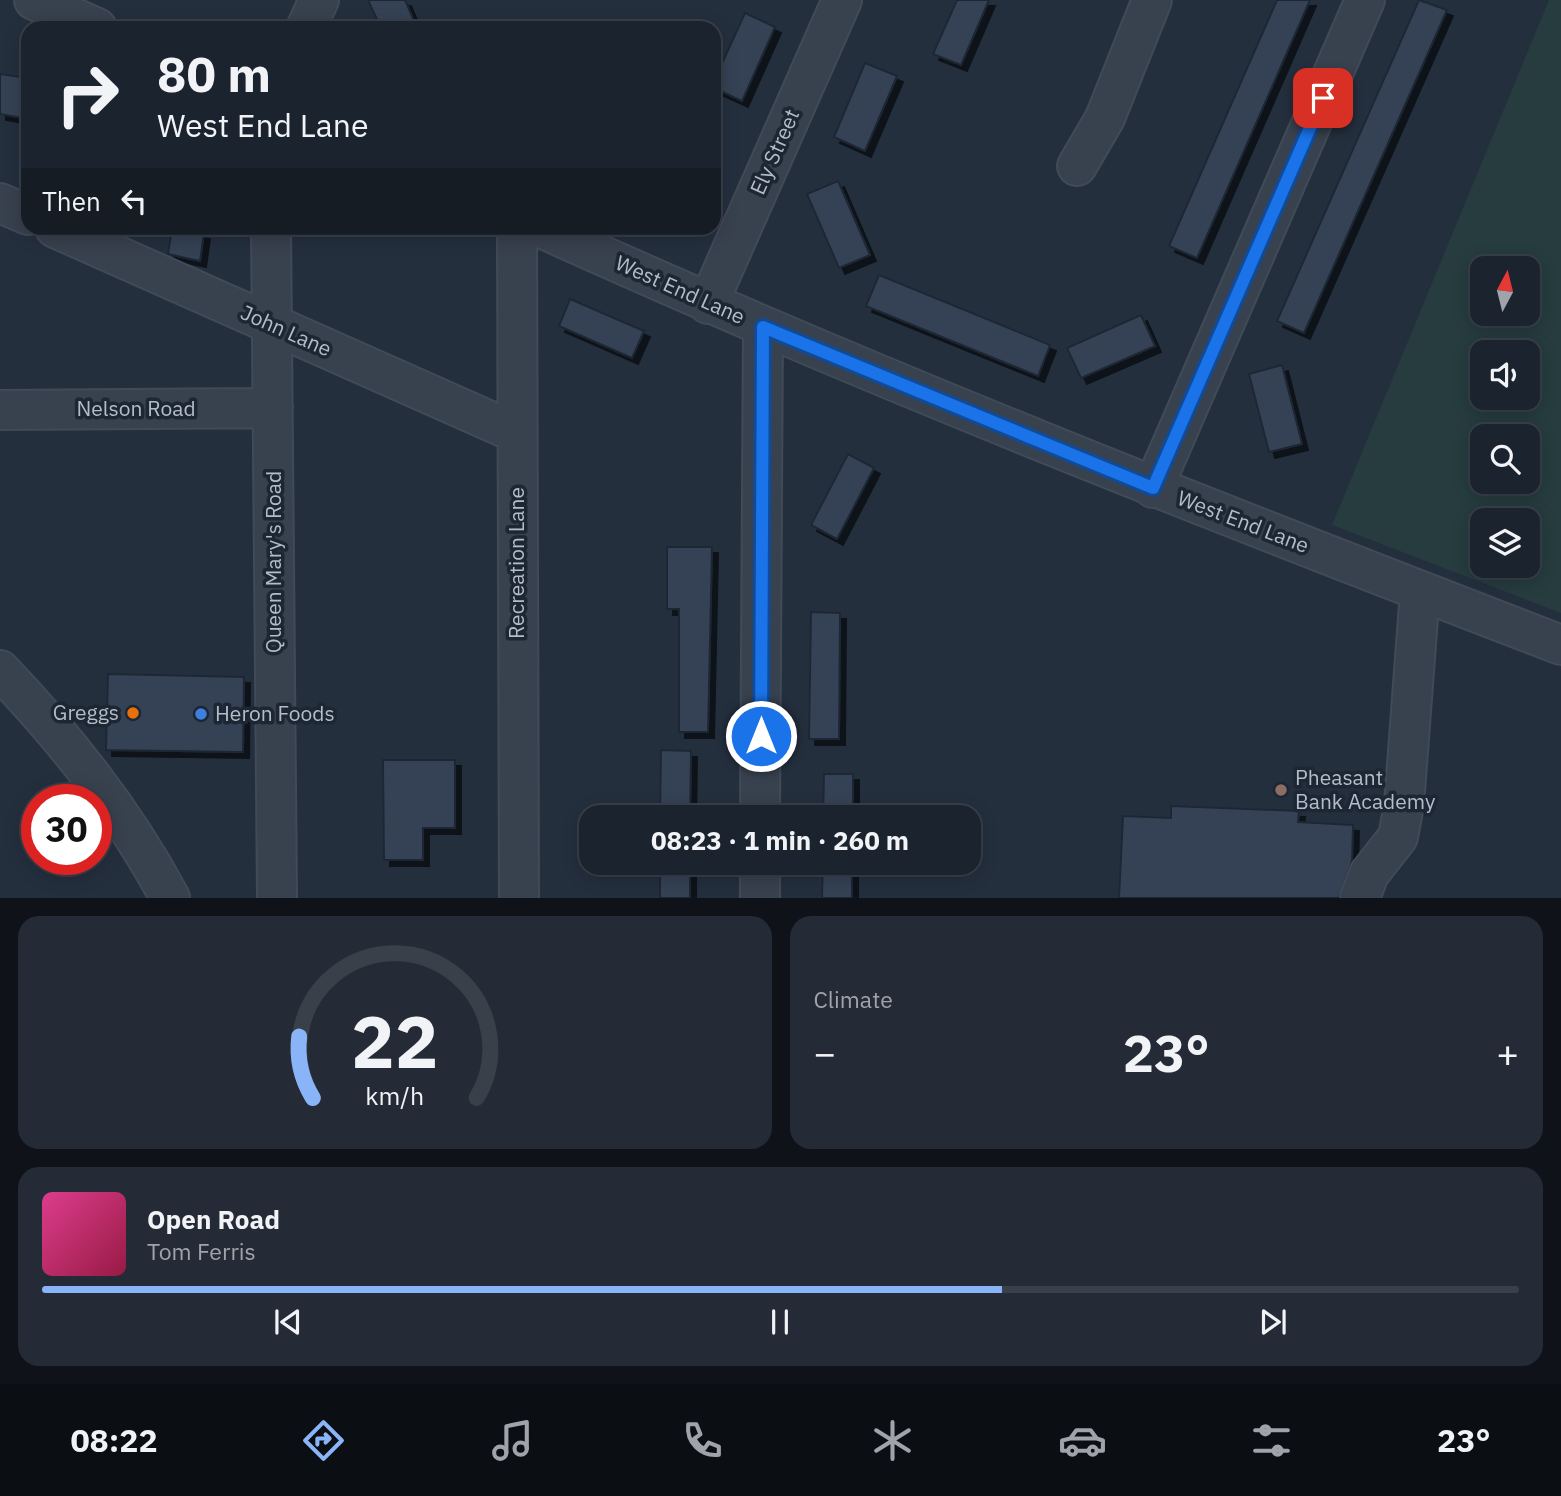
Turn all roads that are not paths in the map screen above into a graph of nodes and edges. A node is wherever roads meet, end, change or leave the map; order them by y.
1 (34, 0) edge
2 (319, 0) edge
3 (842, 0) edge
4 (1152, 0) edge
5 (1365, 0) edge
6 (81, 21) edge
7 (309, 21) edge
8 (1077, 166) dead end
9 (0, 203) edge
10 (21, 212) edge
11 (71, 235) edge
12 (271, 235) edge
13 (517, 235) edge
14 (556, 235) edge
15 (708, 304) junction
16 (271, 324) junction
17 (763, 327) junction
18 (273, 408) junction
19 (0, 410) edge
20 (517, 433) junction
21 (1153, 488) junction
22 (1420, 591) junction
23 (1561, 645) edge
24 (0, 670) edge
25 (760, 805) edge
26 (760, 875) edge
27 (170, 898) edge
28 (277, 898) edge
29 (519, 898) edge
30 (760, 898) edge
31 (1360, 898) edge

1 - 6 street
2 - 7 street
3 - 15 street, Ely Street
4 - 8 street
5 - 21 street
9 - 10 street
11 - 16 street, John Lane
12 - 16 street, Queen Mary's Road
13 - 20 street, Recreation Lane
14 - 15 street, West End Lane
15 - 17 street, West End Lane
16 - 18 street, Queen Mary's Road
16 - 20 street, John Lane
17 - 21 street, West End Lane
17 - 25 street
18 - 19 street, Nelson Road
18 - 28 street, Queen Mary's Road
20 - 29 street, Recreation Lane
21 - 22 street, West End Lane
22 - 23 street, West End Lane
22 - 31 street
24 - 27 street
26 - 30 street

